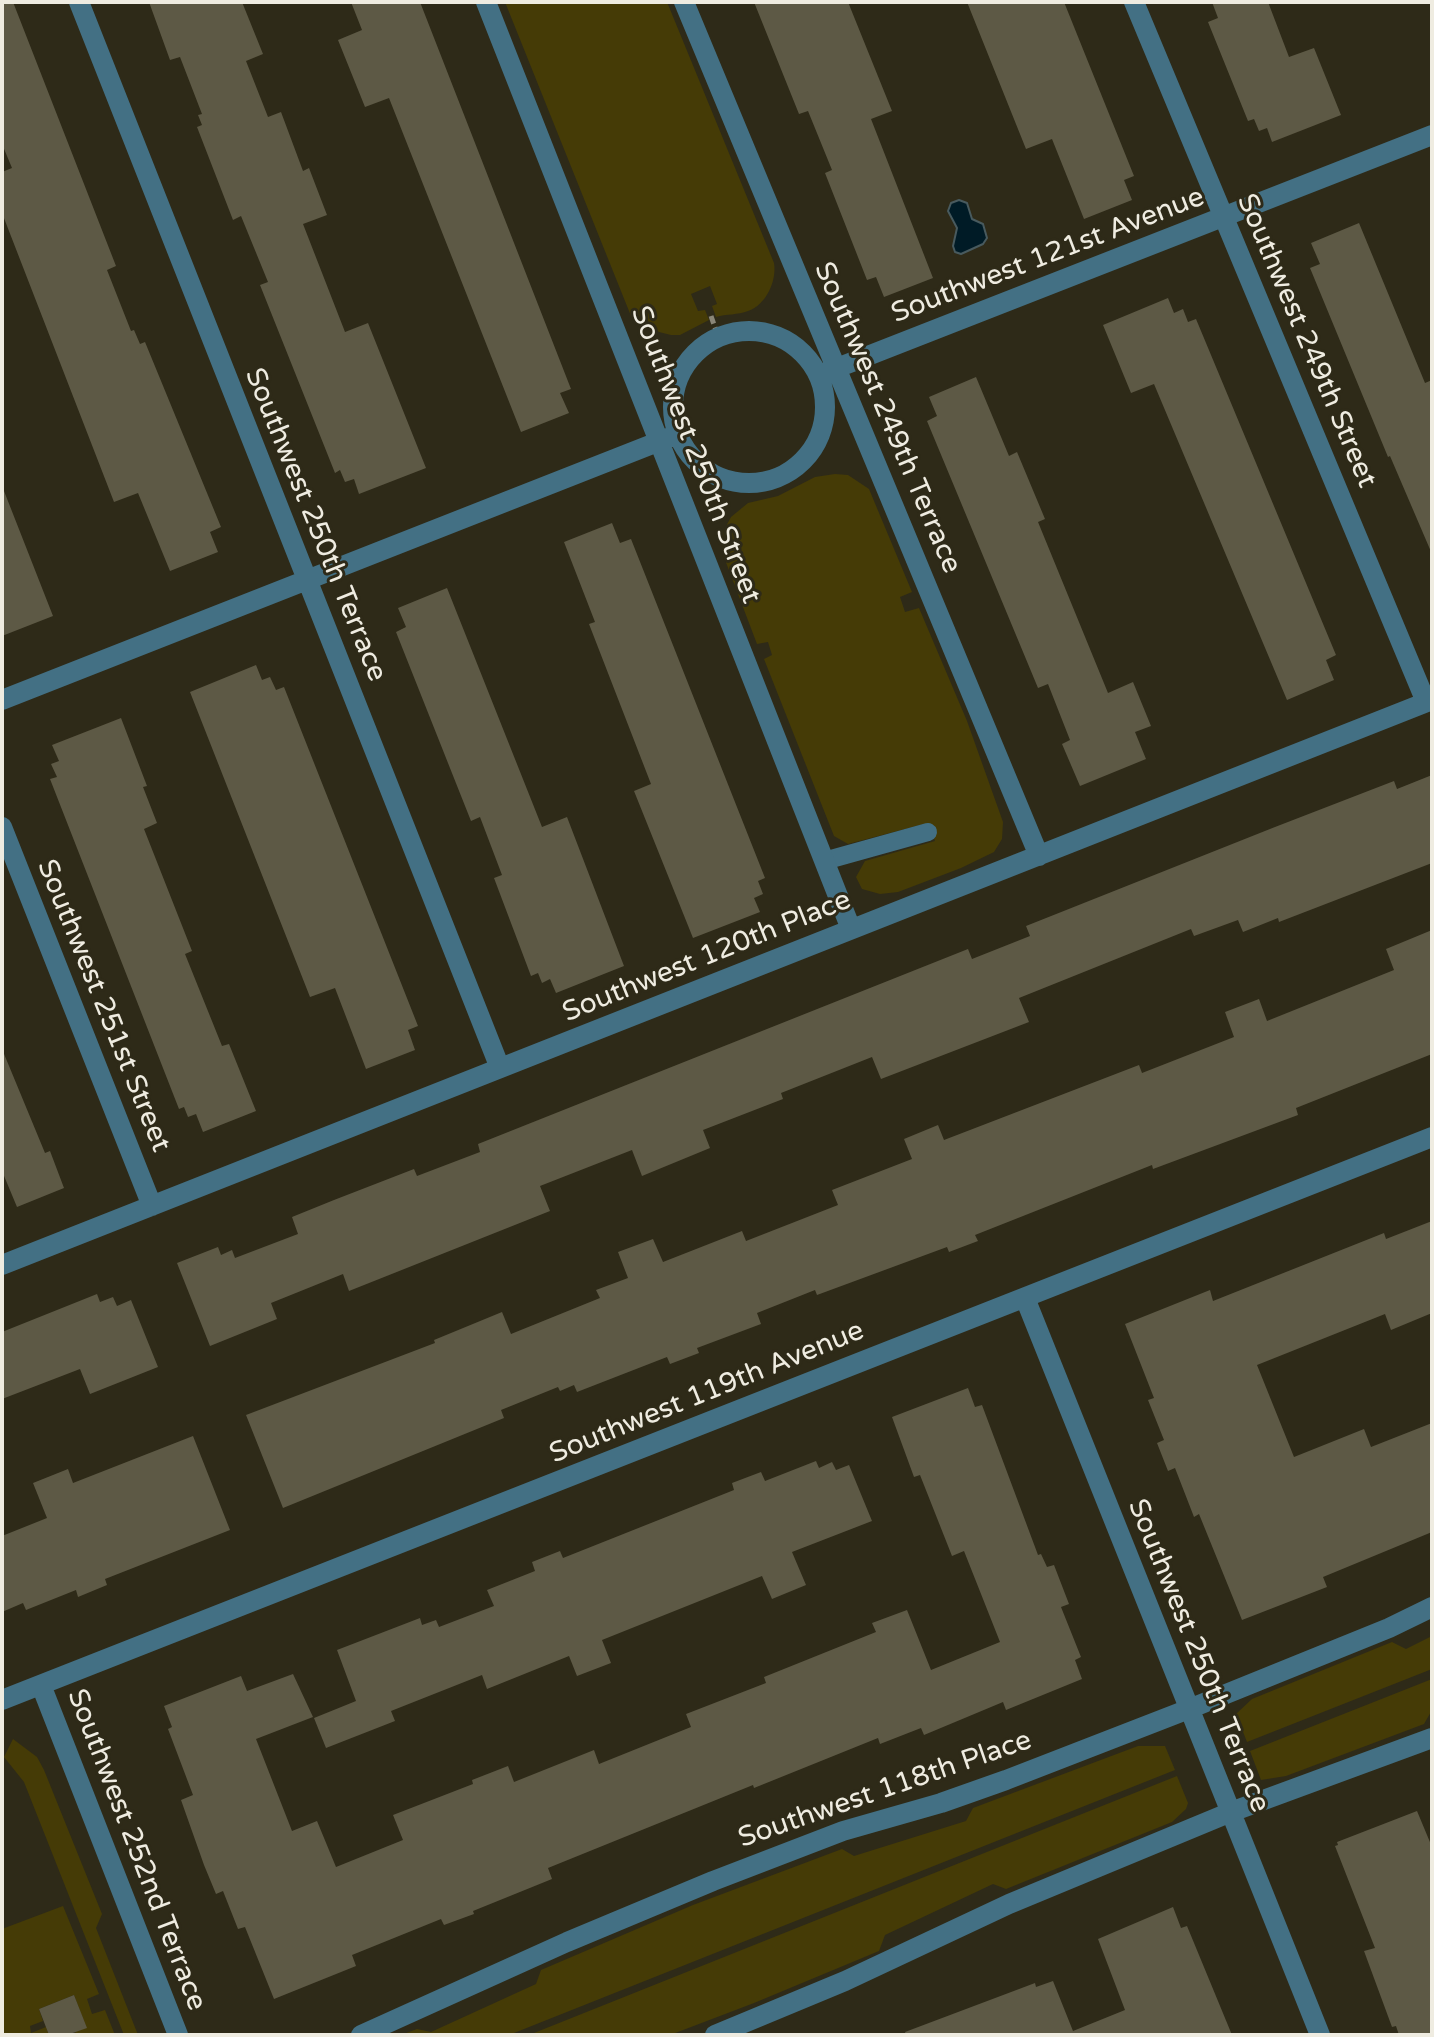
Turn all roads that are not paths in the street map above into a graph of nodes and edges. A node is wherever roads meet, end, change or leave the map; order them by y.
1 (79, 2) edge
2 (486, 2) edge
3 (684, 2) edge
4 (1134, 2) edge
5 (1432, 135) edge
6 (1224, 217) junction
7 (827, 372) junction
8 (669, 438) junction
9 (306, 578) junction
10 (2, 700) edge
11 (1429, 701) edge
12 (2, 827) edge
13 (928, 832) dead end
14 (1039, 856) junction
15 (824, 861) junction
16 (851, 929) junction
17 (500, 1068) junction
18 (1432, 1137) edge
19 (152, 1206) junction
20 (2, 1265) edge
21 (1025, 1298) junction
22 (1432, 1607) edge
23 (41, 1685) junction
24 (2, 1700) edge
25 (1189, 1709) junction
26 (1432, 1738) edge
27 (1231, 1812) junction
28 (178, 2035) edge
29 (361, 2035) edge
30 (715, 2035) edge
31 (1320, 2035) edge

1 - 9 street, Southwest 250th Terrace
2 - 8 street, Southwest 250th Street
3 - 7 street, Southwest 249th Terrace
4 - 6 street, Southwest 249th Street
5 - 6 street, Southwest 121st Avenue
6 - 7 street, Southwest 121st Avenue
6 - 11 street, Southwest 249th Street
7 - 8 street
7 - 8 street
7 - 14 street, Southwest 249th Terrace
8 - 9 street
8 - 15 street, Southwest 250th Street
9 - 10 street
9 - 17 street, Southwest 250th Terrace
11 - 14 street, Southwest 120th Place
12 - 19 street, Southwest 251st Street
13 - 15 lane
14 - 16 street, Southwest 120th Place
15 - 16 street, Southwest 250th Street
16 - 17 street, Southwest 120th Place
17 - 19 street, Southwest 120th Place
18 - 21 street, Southwest 119th Avenue
19 - 20 street, Southwest 120th Place
21 - 23 street, Southwest 119th Avenue
21 - 25 street, Southwest 250th Terrace
22 - 25 street, Southwest 118th Place
23 - 24 street, Southwest 119th Avenue
23 - 28 street, Southwest 252nd Terrace
25 - 27 street, Southwest 250th Terrace
25 - 29 street, Southwest 118th Place
26 - 27 street
27 - 30 street
27 - 31 street, Southwest 250th Terrace

